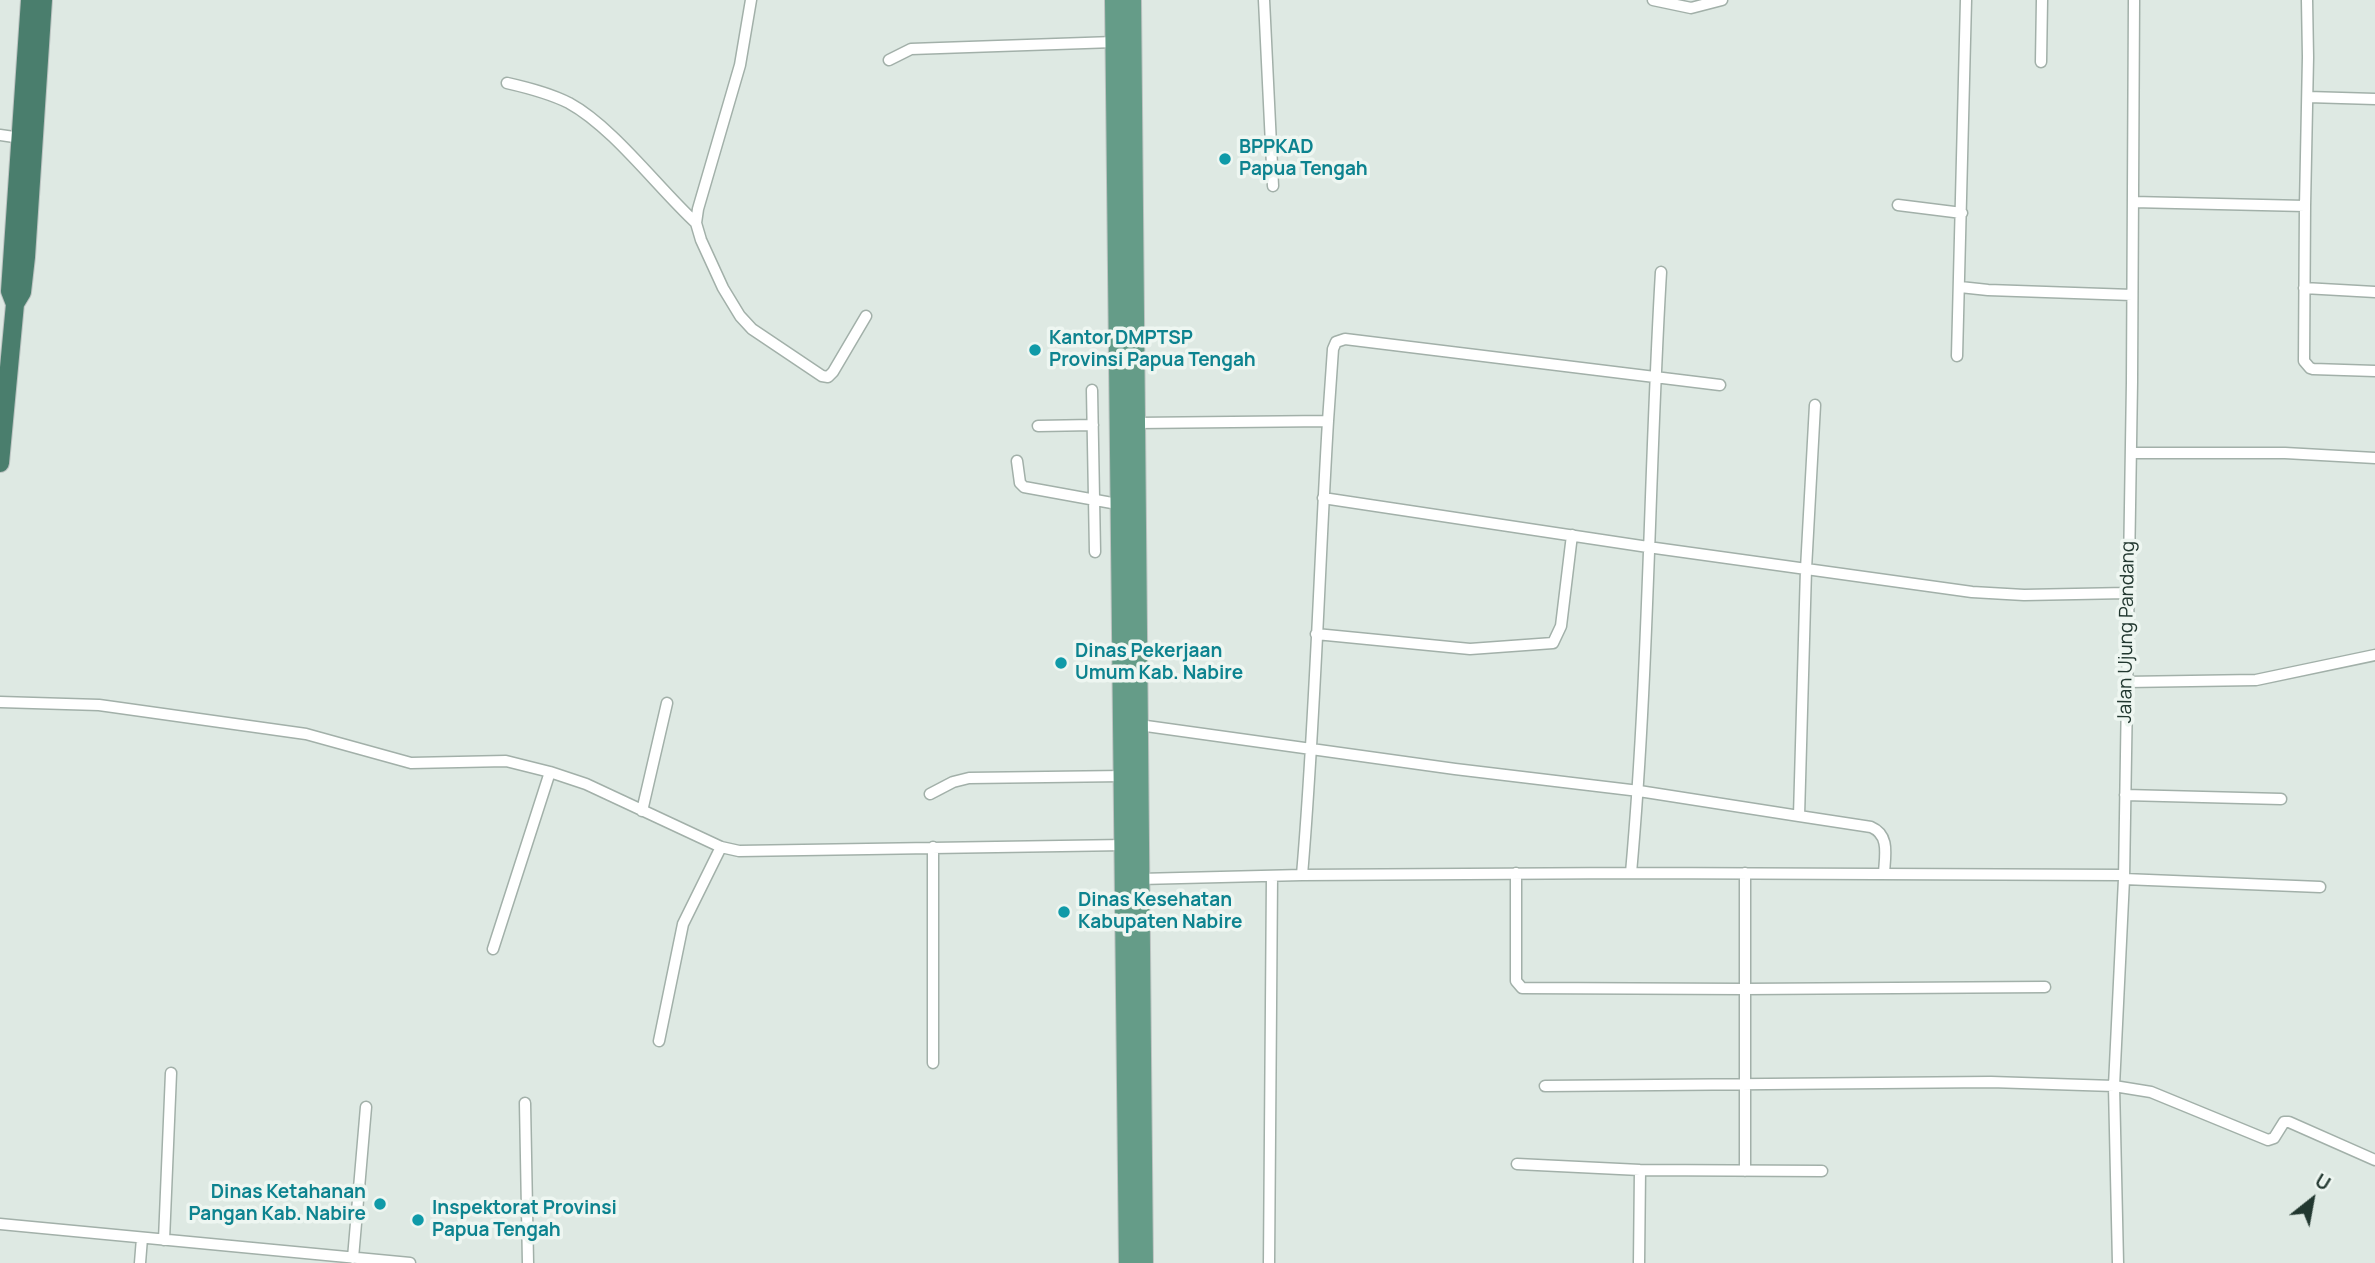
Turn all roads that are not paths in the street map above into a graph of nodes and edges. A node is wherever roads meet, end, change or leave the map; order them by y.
1 (30, 0) edge
2 (43, 0) edge
3 (751, 0) edge
4 (1114, 0) edge
5 (1132, 0) edge
6 (1264, 0) edge
7 (1653, 0) edge
8 (1722, 0) edge
9 (1966, 0) edge
10 (2042, 0) edge
11 (2134, 0) edge
12 (2307, 0) edge
13 (1114, 42) junction
14 (889, 60) dead end
15 (2041, 62) dead end
16 (507, 83) dead end
17 (31, 93) junction
18 (2308, 97) junction
19 (2375, 99) edge
20 (1124, 101) junction
21 (0, 135) edge
22 (21, 138) junction
23 (1273, 186) dead end
24 (2133, 202) junction
25 (1898, 205) dead end
26 (2305, 206) junction
27 (1962, 213) junction
28 (696, 223) junction
29 (1661, 272) dead end
30 (1960, 287) junction
31 (2304, 288) junction
32 (2375, 292) edge
33 (2132, 295) junction
34 (15, 304) junction
35 (866, 316) dead end
36 (1956, 356) dead end
37 (2375, 372) edge
38 (1654, 376) junction
39 (1720, 385) dead end
40 (1092, 390) dead end
41 (1815, 405) dead end
42 (1328, 421) junction
43 (1136, 423) junction
44 (1093, 425) junction
45 (1038, 426) dead end
46 (2131, 453) junction
47 (2375, 458) edge
48 (1017, 461) dead end
49 (0, 463) edge
50 (1323, 498) junction
51 (1093, 500) junction
52 (1128, 505) junction
53 (1572, 535) junction
54 (1648, 547) junction
55 (1095, 552) dead end
56 (1806, 569) junction
57 (2127, 593) junction
58 (1317, 634) junction
59 (2375, 655) edge
60 (2126, 681) junction
61 (0, 702) edge
62 (667, 702) dead end
63 (1139, 725) junction
64 (1313, 748) junction
65 (550, 772) junction
66 (1124, 776) junction
67 (1639, 791) junction
68 (930, 794) dead end
69 (2125, 795) junction
70 (2281, 799) dead end
71 (642, 811) junction
72 (1799, 816) junction
73 (1125, 845) junction
74 (721, 847) junction
75 (933, 847) junction
76 (1516, 873) junction
77 (1632, 873) junction
78 (1745, 873) junction
79 (1884, 873) junction
80 (1302, 875) junction
81 (1272, 876) junction
82 (2123, 877) junction
83 (1140, 879) junction
84 (2320, 887) dead end
85 (493, 949) dead end
86 (2045, 986) dead end
87 (1745, 989) junction
88 (659, 1041) dead end
89 (933, 1063) dead end
90 (171, 1073) dead end
91 (1545, 1086) dead end
92 (1746, 1086) junction
93 (2114, 1086) junction
94 (525, 1103) dead end
95 (366, 1107) dead end
96 (2375, 1160) edge
97 (1517, 1164) dead end
98 (1640, 1170) junction
99 (1745, 1171) junction
100 (1822, 1171) dead end
101 (0, 1224) edge
102 (142, 1238) junction
103 (164, 1240) junction
104 (349, 1260) edge
105 (140, 1263) edge
106 (410, 1263) edge
107 (528, 1263) edge
108 (1128, 1263) edge
109 (1144, 1263) edge
110 (1269, 1263) edge
111 (1639, 1263) edge
112 (2118, 1263) edge

1 - 17 highway
2 - 17 highway
3 - 28 street
4 - 13 main road
5 - 20 main road
6 - 23 street
7 - 8 street
9 - 27 street
10 - 15 street
11 - 24 street, Jalan Ujung Pandang
12 - 18 street
13 - 14 street
13 - 20 main road
16 - 28 street
17 - 22 highway
17 - 34 highway
18 - 19 street
18 - 26 street
20 - 43 main road
20 - 52 main road
21 - 22 street
22 - 34 highway
24 - 26 street
24 - 33 street, Jalan Ujung Pandang
25 - 27 street
26 - 31 street
27 - 30 street
28 - 35 street
29 - 38 street
30 - 33 street
30 - 36 street
31 - 32 street
31 - 37 street
33 - 46 street, Jalan Ujung Pandang
34 - 49 highway
38 - 39 street
38 - 42 street
38 - 54 street
40 - 44 street
41 - 56 street
42 - 43 street
42 - 50 street
43 - 52 main road
44 - 45 street
44 - 51 street
46 - 47 street
46 - 57 street, Jalan Ujung Pandang
48 - 51 street
50 - 53 street
50 - 58 street
51 - 52 street
51 - 55 street
52 - 63 main road
52 - 66 main road
53 - 54 street
53 - 58 street
54 - 56 street
54 - 67 street
56 - 57 street
56 - 72 street
57 - 60 street, Jalan Ujung Pandang
58 - 64 street
59 - 60 street
60 - 69 street, Jalan Ujung Pandang
61 - 65 street
62 - 71 street
63 - 64 street
63 - 83 main road
64 - 67 street
64 - 80 street
65 - 71 street
65 - 85 street
66 - 68 street
66 - 73 main road
67 - 72 street
67 - 77 street
69 - 70 street
69 - 82 street, Jalan Ujung Pandang
71 - 74 street
72 - 79 street
73 - 75 street
73 - 108 main road
74 - 75 street
74 - 88 street
75 - 89 street
76 - 77 street
76 - 80 street
76 - 87 street
77 - 78 street
78 - 79 street
78 - 87 street
79 - 82 street
80 - 81 street
81 - 83 street
81 - 110 street
82 - 84 street
82 - 93 street, Jalan Ujung Pandang
83 - 109 main road
86 - 87 street
87 - 92 street
90 - 103 street
91 - 92 street
92 - 93 street
92 - 99 street
93 - 96 street
93 - 112 street, Jalan Ujung Pandang
94 - 107 street
95 - 104 street
97 - 98 street
98 - 99 street
98 - 111 street
99 - 100 street
101 - 102 street
102 - 103 street
102 - 105 street
103 - 104 street
104 - 106 street

